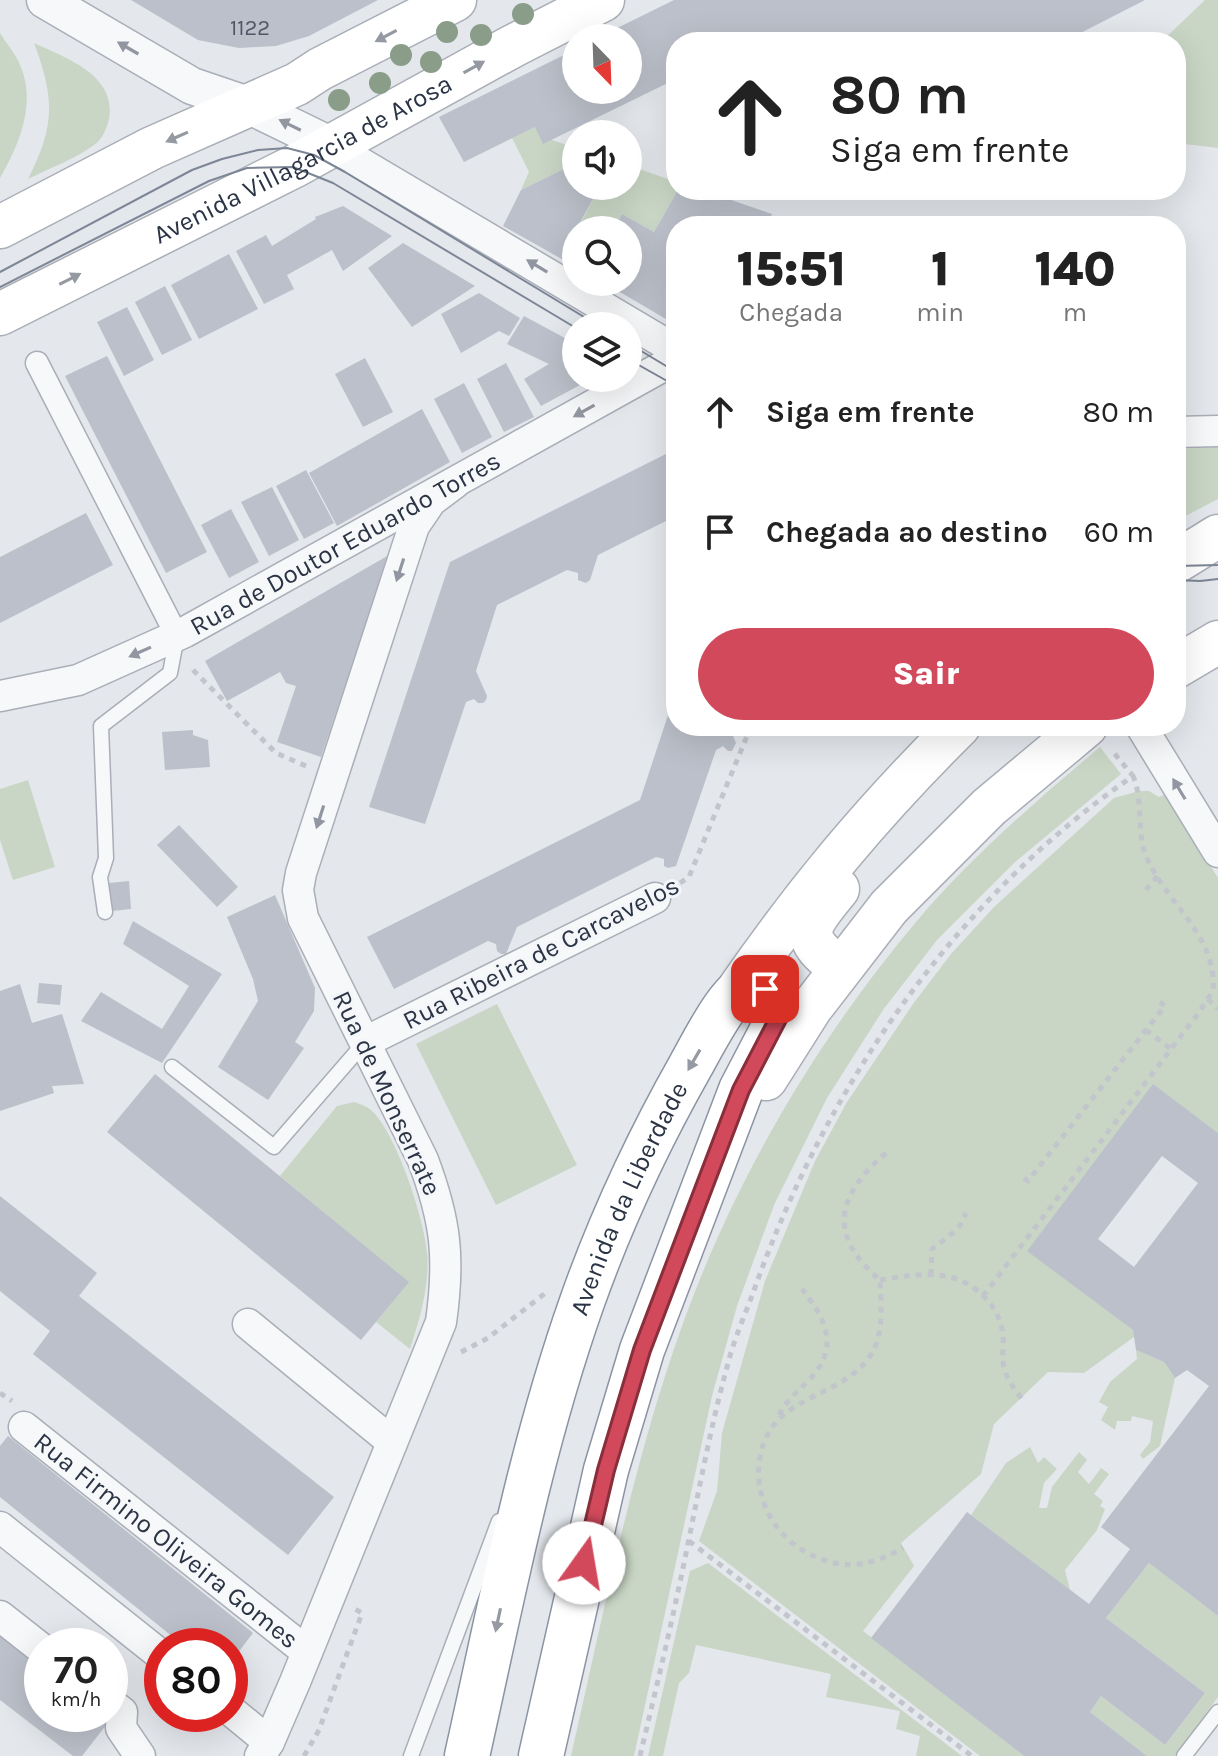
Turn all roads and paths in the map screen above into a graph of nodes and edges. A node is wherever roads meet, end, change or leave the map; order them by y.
1 (45, 0) edge
2 (455, 0) edge
3 (603, 0) edge
4 (248, 105) junction
5 (332, 146) junction
6 (0, 227) edge
7 (0, 314) edge
8 (666, 344) edge
9 (37, 363) dead end
10 (666, 365) edge
11 (1218, 431) edge
12 (1186, 432) edge
13 (455, 483) junction
14 (1218, 536) edge
15 (1186, 556) edge
16 (177, 636) junction
17 (1218, 642) edge
18 (1186, 661) edge
19 (0, 696) edge
20 (747, 736) edge
21 (950, 736) edge
22 (953, 736) edge
23 (1043, 736) edge
24 (1147, 736) edge
25 (1100, 740) edge
26 (1133, 776) junction
27 (333, 777) junction
28 (1218, 852) edge
29 (1158, 875) junction
30 (1146, 890) dead end
31 (655, 898) joint
32 (889, 907) junction
33 (105, 912) dead end
34 (841, 968) junction
35 (735, 994) junction
36 (1208, 999) junction
37 (1160, 1002) dead end
38 (1218, 1009) edge
39 (1146, 1030) junction
40 (365, 1042) junction
41 (1171, 1049) junction
42 (172, 1067) dead end
43 (886, 1153) dead end
44 (1024, 1178) dead end
45 (966, 1213) dead end
46 (690, 1226) junction
47 (931, 1275) junction
48 (880, 1280) junction
49 (558, 1282) dead end
50 (802, 1289) dead end
51 (983, 1296) junction
52 (248, 1324) dead end
53 (573, 1327) junction
54 (421, 1372) junction
55 (1022, 1399) dead end
56 (776, 1420) junction
57 (24, 1427) dead end
58 (392, 1442) junction
59 (513, 1484) dead end
60 (502, 1512) dead end
61 (0, 1527) edge
62 (689, 1541) junction
63 (903, 1548) dead end
64 (330, 1596) junction
65 (0, 1616) edge
66 (24, 1635) edge
67 (144, 1642) edge
68 (307, 1652) junction
69 (1218, 1712) edge
70 (248, 1731) edge
71 (124, 1732) edge
72 (264, 1749) edge
73 (140, 1756) edge
74 (304, 1756) edge
75 (411, 1756) edge
76 (467, 1756) edge
77 (541, 1756) edge
78 (640, 1756) edge
79 (972, 1756) edge
80 (1184, 1756) edge

4 -> 1 street
2 -> 4 main road
5 -> 3 main road, Avenida Villagarcia de Arosa
5 -> 4 street
4 -> 6 main road
7 -> 5 main road, Avenida Villagarcia de Arosa
8 -> 5 street
9 - 16 street
10 -> 13 street, Rua de Doutor Eduardo Torres
11 - 12 street
13 - 16 street, Rua de Doutor Eduardo Torres
13 -> 27 street, Rua de Monserrate
14 - 15 main road
16 -> 19 street, Rua de Doutor Eduardo Torres
16 - 27 path
16 - 33 lane
17 - 18 main road
20 - 31 path, Rua Ribeira de Carcavelos
21 - 35 main road, Avenida da Liberdade
22 - 34 main road
23 - 32 street
28 -> 24 street
25 - 26 path
25 - 32 main road
26 - 29 path
26 - 62 path
27 -> 40 street, Rua de Monserrate
29 - 30 path
29 - 36 path
31 - 40 street, Rua Ribeira de Carcavelos
32 - 34 main road
34 - 46 main road
35 - 46 highway
35 -> 53 highway, Avenida da Liberdade
36 - 38 path
36 - 41 path
37 - 39 path
39 - 41 path
39 - 44 path
40 - 42 lane
40 - 54 street, Rua de Monserrate
41 - 51 path
43 - 48 path
45 - 47 path
46 - 77 highway
47 - 48 path
47 - 51 path
48 - 56 path
49 - 54 path
50 - 56 path
51 - 55 path
52 - 58 street
53 - 59 lane
53 -> 76 highway, Avenida da Liberdade
54 - 58 street, Rua de Monserrate
56 - 63 path
57 - 68 street, Rua Firmino Oliveira Gomes
58 - 64 street, Rua de Monserrate
60 - 75 lane
61 - 67 street
62 - 78 path
62 - 79 path
64 - 68 street, Rua de Monserrate
64 - 74 path
65 - 66 street
68 - 72 street, Rua de Monserrate
69 - 80 lane
70 - 72 street
71 - 73 street

